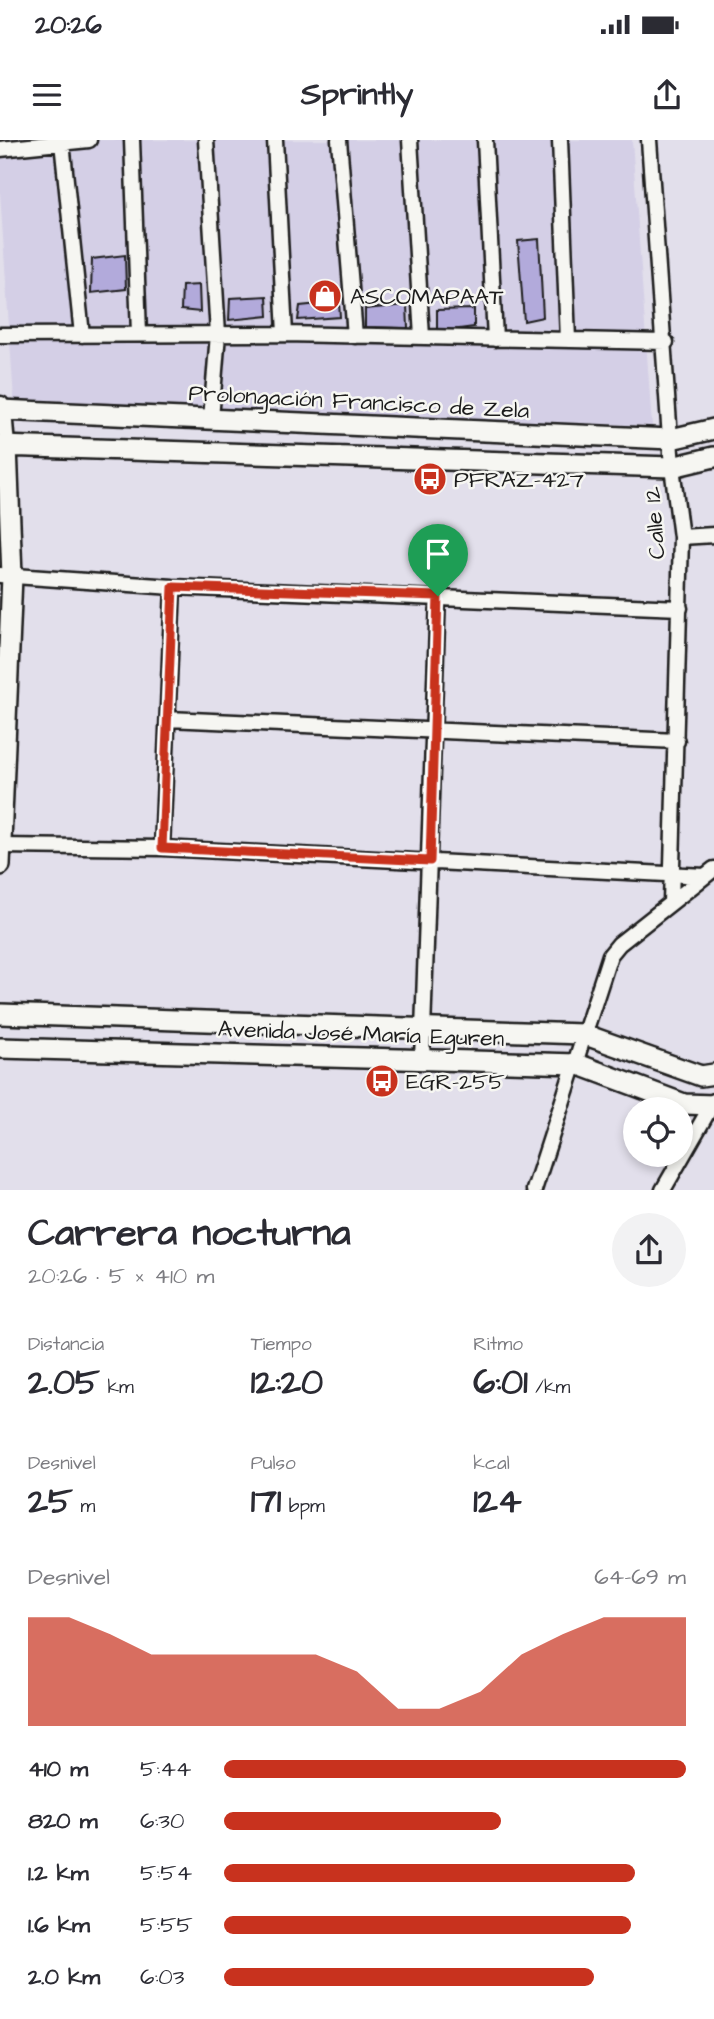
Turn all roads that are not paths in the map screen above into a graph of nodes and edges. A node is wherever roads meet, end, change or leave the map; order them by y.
1 (89, 140) edge
2 (132, 140) edge
3 (206, 140) edge
4 (275, 140) edge
5 (339, 140) edge
6 (410, 140) edge
7 (485, 140) edge
8 (559, 140) edge
9 (649, 140) edge
10 (62, 142) junction
11 (0, 149) edge
12 (139, 334) junction
13 (218, 334) junction
14 (285, 334) junction
15 (0, 335) edge
16 (82, 335) junction
17 (355, 336) junction
18 (422, 337) junction
19 (495, 339) junction
20 (568, 340) junction
21 (666, 342) junction
22 (1, 407) edge
23 (212, 419) junction
24 (352, 426) junction
25 (714, 429) edge
26 (671, 439) junction
27 (3, 446) edge
28 (352, 456) junction
29 (714, 457) edge
30 (672, 467) junction
31 (714, 535) edge
32 (681, 537) junction
33 (6, 576) edge
34 (173, 587) junction
35 (438, 596) junction
36 (680, 608) junction
37 (168, 719) junction
38 (434, 732) junction
39 (677, 741) junction
40 (0, 846) edge
41 (162, 848) junction
42 (430, 861) junction
43 (0, 865) edge
44 (710, 872) edge
45 (673, 875) junction
46 (671, 903) junction
47 (0, 1014) edge
48 (424, 1030) junction
49 (583, 1034) junction
50 (0, 1048) edge
51 (422, 1060) junction
52 (577, 1064) junction
53 (714, 1074) edge
54 (713, 1104) edge
55 (534, 1189) edge
56 (663, 1189) edge

1 - 10 street
2 - 12 street
3 - 13 street
4 - 14 street
5 - 17 street
6 - 18 street
7 - 19 street
8 - 20 street
9 - 21 street, Calle 12
10 - 11 street
10 - 16 street
12 - 13 street
12 - 16 street
13 - 14 street
13 - 23 street
14 - 17 street
15 - 16 street
17 - 18 street
18 - 19 street
19 - 20 street
20 - 21 street
21 - 26 street, Calle 12
22 - 23 street, Prolongación Francisco de Zela
22 - 27 street
23 - 24 street, Prolongación Francisco de Zela
24 - 26 street, Prolongación Francisco de Zela
24 - 28 street
25 - 26 street, Prolongación Francisco de Zela
26 - 30 street, Calle 12
27 - 28 street
27 - 33 street
28 - 30 street
29 - 30 street
30 - 32 street, Calle 12
31 - 32 street
32 - 36 street, Calle 12
33 - 34 street
33 - 40 street
34 - 35 street
34 - 37 street
35 - 36 street
35 - 38 street
36 - 39 street, Calle 12
37 - 38 street
37 - 41 street
38 - 39 street
38 - 42 street
39 - 45 street, Calle 12
40 - 41 street
40 - 43 street
41 - 42 street
42 - 45 street
42 - 48 street
44 - 45 street
44 - 46 street
45 - 46 street, Calle 12
46 - 49 street
47 - 48 street, Avenida José María Eguren
48 - 49 street, Avenida José María Eguren
48 - 51 street
49 - 52 street
49 - 53 street, Avenida José María Eguren
50 - 51 street, Avenida José María Eguren
51 - 52 street, Avenida José María Eguren
52 - 54 street, Avenida José María Eguren
52 - 55 street
54 - 56 street

